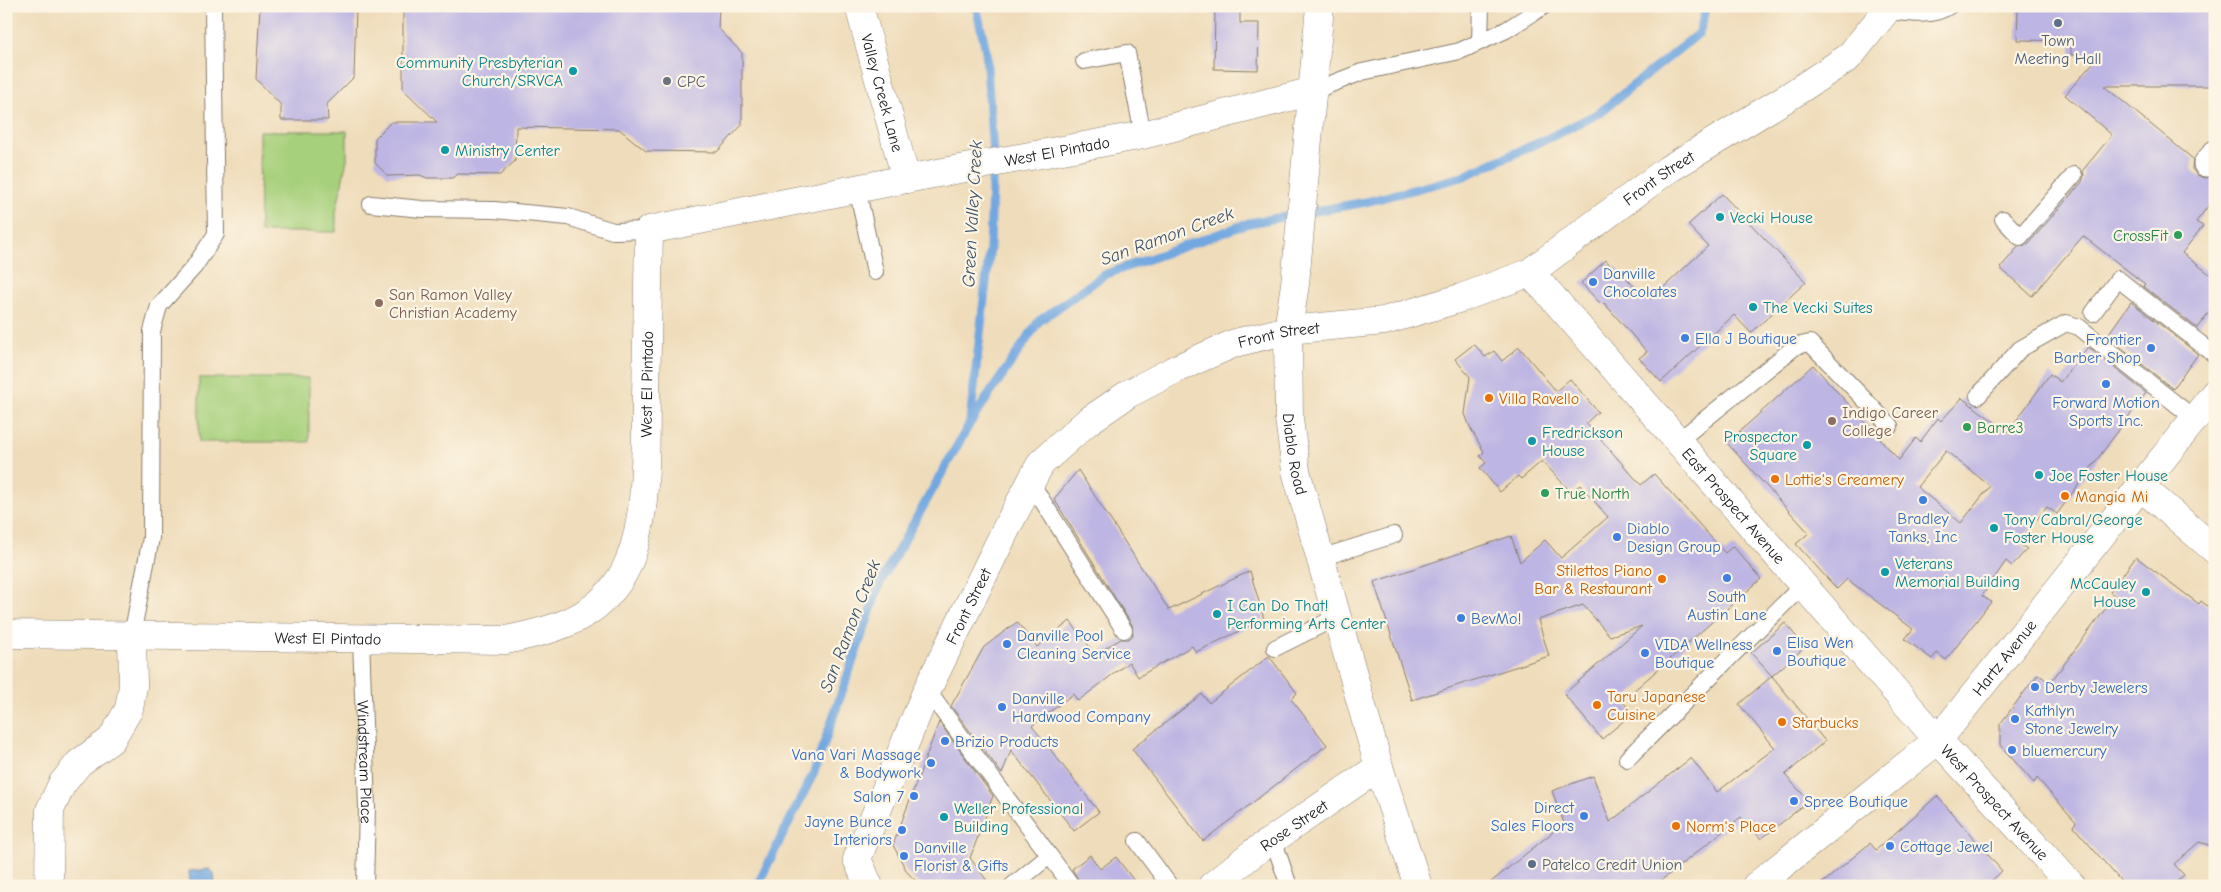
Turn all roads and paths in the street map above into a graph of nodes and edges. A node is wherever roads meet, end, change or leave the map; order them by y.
1 (213, 6) edge
2 (859, 6) edge
3 (1320, 6) edge
4 (1481, 6) edge
5 (1544, 6) edge
6 (1949, 6) edge
7 (1889, 9) edge
8 (1480, 41) junction
9 (1084, 61) dead end
10 (1313, 91) junction
11 (1143, 135) junction
12 (2074, 175) dead end
13 (916, 177) junction
14 (857, 188) junction
15 (371, 204) dead end
16 (2003, 219) dead end
17 (649, 230) junction
18 (875, 272) dead end
19 (1530, 273) junction
20 (2093, 313) dead end
21 (1288, 330) junction
22 (2215, 355) edge
23 (2215, 393) edge
24 (1978, 396) dead end
25 (2195, 419) junction
26 (1890, 426) dead end
27 (1678, 442) junction
28 (1031, 483) junction
29 (2141, 487) junction
30 (1394, 534) dead end
31 (2215, 550) edge
32 (1320, 558) junction
33 (1803, 585) junction
34 (1337, 617) junction
35 (1124, 630) dead end
36 (6, 634) edge
37 (132, 635) junction
38 (361, 638) junction
39 (1275, 648) dead end
40 (927, 690) junction
41 (1938, 740) junction
42 (1627, 759) dead end
43 (1379, 767) junction
44 (1274, 840) junction
45 (1137, 841) dead end
46 (1049, 856) junction
47 (48, 886) edge
48 (365, 886) edge
49 (869, 886) edge
50 (1012, 886) edge
51 (1072, 886) edge
52 (1170, 886) edge
53 (1212, 886) edge
54 (1289, 886) edge
55 (1418, 886) edge
56 (1756, 886) edge
57 (2072, 886) edge

1 - 37 lane
2 - 13 street, Valley Creek Lane
3 - 10 street, Diablo Road
4 - 8 lane
5 - 8 lane
6 - 7 lane
7 - 19 street, Front Street
8 - 10 lane
9 - 11 lane
10 - 11 street, West El Pintado
10 - 21 street, Diablo Road
11 - 13 street, West El Pintado
12 - 16 lane
13 - 14 street, West El Pintado
14 - 17 street, West El Pintado
14 - 18 lane
15 - 17 lane
17 - 38 street, West El Pintado
19 - 21 street, Front Street
19 - 27 street, East Prospect Avenue
20 - 22 lane
21 - 28 street, Front Street
21 - 32 street, Diablo Road
23 - 25 street, Hartz Avenue
24 - 25 lane
25 - 29 street, Hartz Avenue
26 - 27 lane
27 - 33 street, East Prospect Avenue
28 - 35 lane
28 - 40 street, Front Street
29 - 31 street
29 - 41 street, Hartz Avenue
30 - 32 lane
32 - 34 street, Diablo Road
33 - 41 street, East Prospect Avenue
33 - 42 lane
34 - 39 lane
34 - 43 street, Diablo Road
36 - 37 street, West El Pintado
37 - 38 street, West El Pintado
37 - 47 street
38 - 48 lane, Windstream Place
40 - 46 lane
40 - 49 street, Front Street
41 - 56 street, Hartz Avenue
41 - 57 street, West Prospect Avenue
43 - 44 street, Rose Street
43 - 55 street, Diablo Road
44 - 53 street, Rose Street
44 - 54 lane
45 - 52 lane
46 - 50 lane
46 - 51 lane

